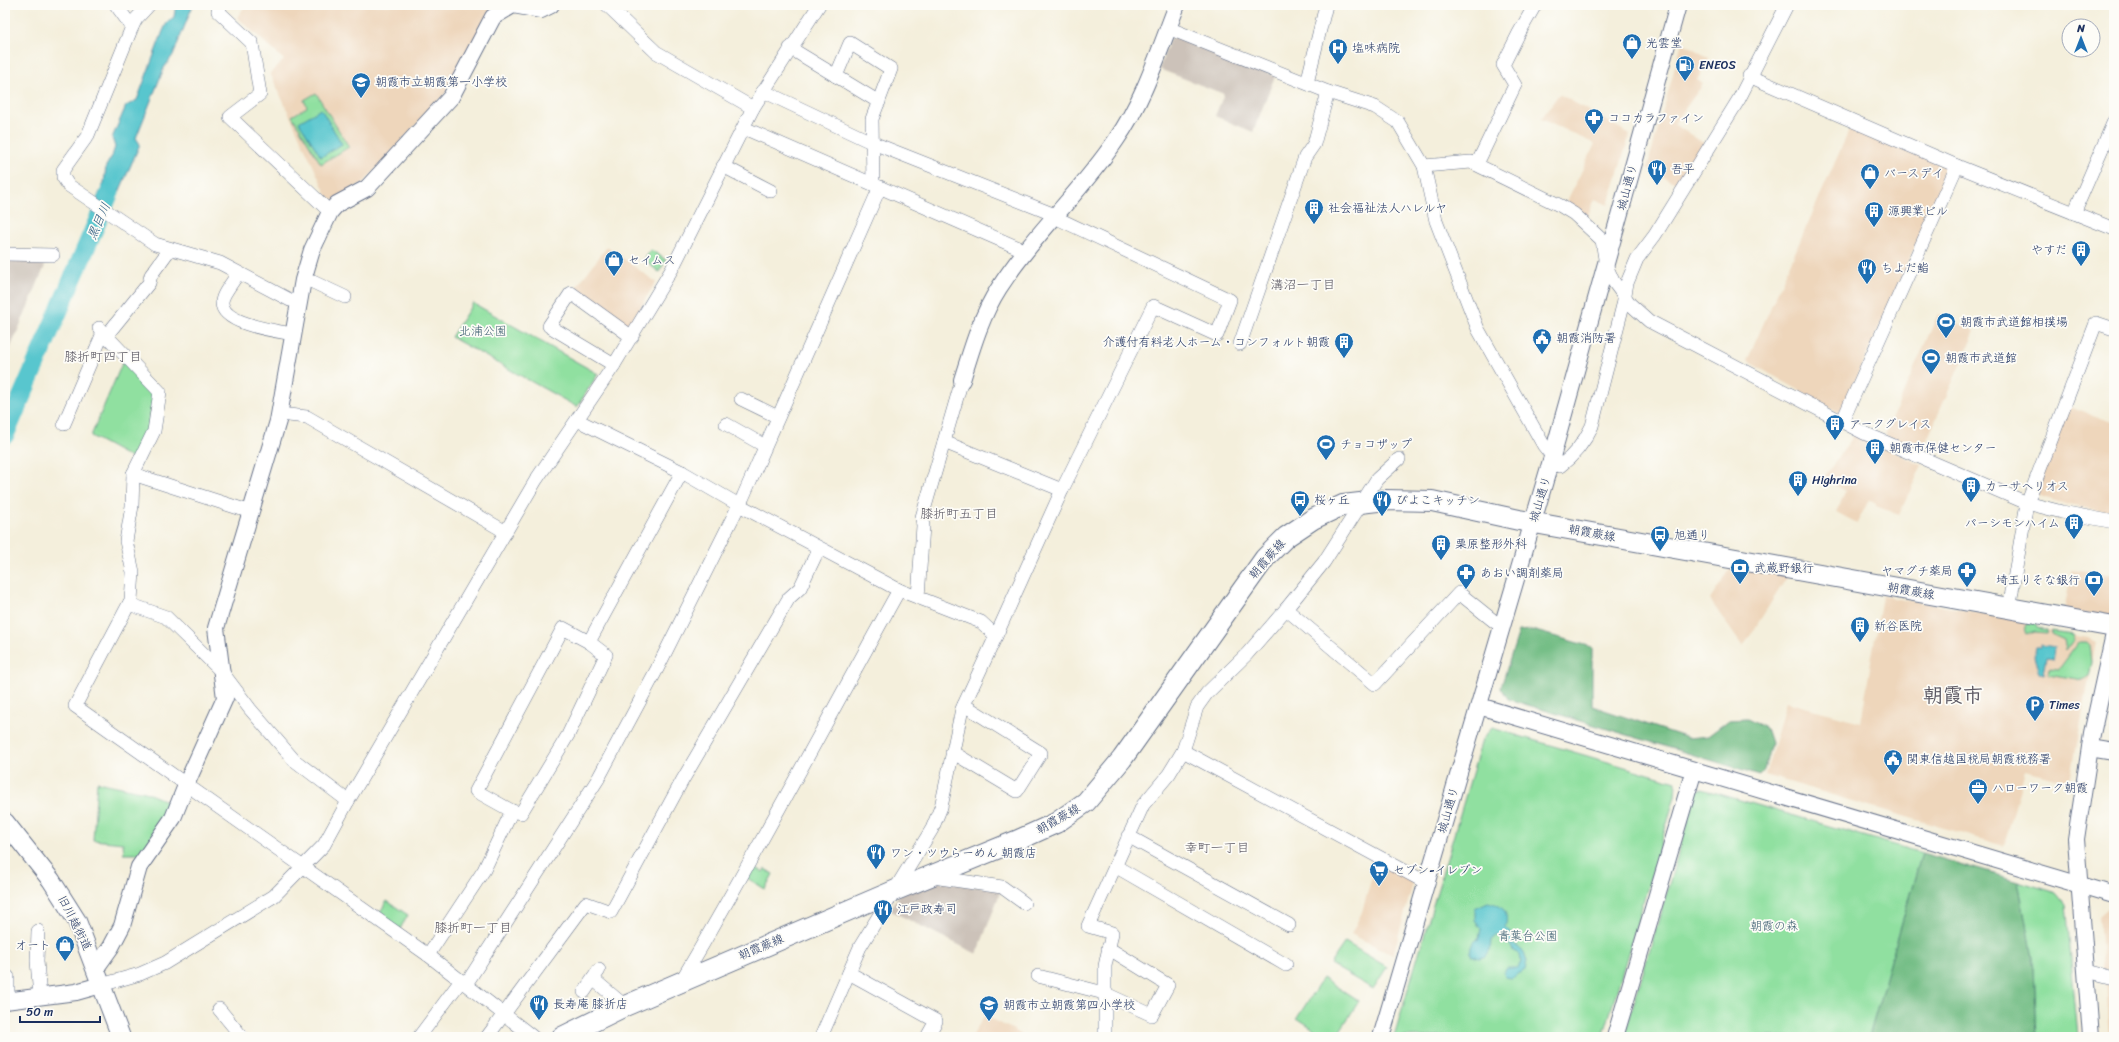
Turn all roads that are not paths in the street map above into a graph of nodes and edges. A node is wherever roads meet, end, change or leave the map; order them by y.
1 (116, 5) edge
2 (149, 5) edge
3 (221, 5) edge
4 (513, 5) edge
5 (551, 5) edge
6 (607, 5) edge
7 (819, 5) edge
8 (1177, 5) edge
9 (1326, 5) edge
10 (1535, 5) edge
11 (1678, 5) edge
12 (1787, 5) edge
13 (132, 27) junction
14 (1168, 28) junction
15 (790, 48) junction
16 (836, 76) junction
17 (1749, 76) junction
18 (1307, 83) junction
19 (764, 92) junction
20 (1328, 92) junction
21 (879, 102) junction
22 (753, 108) junction
23 (2114, 121) edge
24 (744, 128) junction
25 (873, 143) junction
26 (1477, 164) junction
27 (723, 166) junction
28 (1424, 166) junction
29 (1957, 166) junction
30 (877, 186) junction
31 (771, 191) dead end
32 (330, 212) junction
33 (2074, 213) junction
34 (1056, 216) junction
35 (2114, 229) edge
36 (170, 249) junction
37 (1029, 249) junction
38 (5, 254) edge
39 (53, 255) dead end
40 (1606, 265) junction
41 (238, 273) junction
42 (303, 280) junction
43 (1624, 296) junction
44 (345, 297) dead end
45 (299, 302) junction
46 (2114, 329) edge
47 (103, 333) junction
48 (293, 334) junction
49 (632, 337) junction
50 (1240, 344) dead end
51 (614, 365) junction
52 (962, 380) joint
53 (741, 399) dead end
54 (279, 414) junction
55 (778, 417) junction
56 (577, 420) junction
57 (1842, 422) junction
58 (64, 424) dead end
59 (726, 424) dead end
60 (944, 442) junction
61 (765, 446) junction
62 (1552, 457) junction
63 (1399, 459) dead end
64 (682, 472) junction
65 (132, 474) junction
66 (1062, 490) junction
67 (1362, 502) junction
68 (2027, 503) junction
69 (739, 505) junction
70 (251, 512) junction
71 (2114, 522) edge
72 (1532, 523) junction
73 (506, 532) junction
74 (819, 548) junction
75 (899, 590) junction
76 (918, 597) junction
77 (129, 604) junction
78 (1286, 609) junction
79 (2009, 609) junction
80 (1503, 626) junction
81 (2114, 628) edge
82 (2114, 634) edge
83 (996, 636) junction
84 (589, 642) junction
85 (222, 672) junction
86 (964, 705) junction
87 (1479, 706) junction
88 (2090, 748) junction
89 (1183, 750) junction
90 (952, 752) junction
91 (2114, 752) edge
92 (1694, 770) junction
93 (186, 784) junction
94 (348, 801) junction
95 (512, 811) junction
96 (5, 822) edge
97 (1128, 836) junction
98 (1114, 866) junction
99 (303, 867) junction
100 (930, 876) junction
101 (1427, 883) junction
102 (2079, 883) junction
103 (896, 890) junction
104 (2114, 895) edge
105 (1024, 903) dead end
106 (1289, 925) dead end
107 (38, 931) dead end
108 (1108, 948) junction
109 (428, 955) junction
110 (1286, 965) dead end
111 (96, 968) junction
112 (2088, 971) junction
113 (849, 973) junction
114 (1038, 976) dead end
115 (8, 977) dead end
116 (2114, 978) edge
117 (680, 983) junction
118 (102, 984) junction
119 (464, 984) junction
120 (584, 992) dead end
121 (1104, 993) junction
122 (40, 997) junction
123 (7, 1001) edge
124 (625, 1006) junction
125 (219, 1009) dead end
126 (504, 1015) junction
127 (121, 1037) edge
128 (242, 1037) edge
129 (419, 1037) edge
130 (487, 1037) edge
131 (532, 1037) edge
132 (562, 1037) edge
133 (821, 1037) edge
134 (927, 1037) edge
135 (1105, 1037) edge
136 (1381, 1037) edge
137 (1615, 1037) edge
138 (2091, 1037) edge

1 - 13 street
2 - 13 street
3 - 32 street
4 - 5 street
4 - 32 street
6 - 22 street
7 - 15 street
8 - 14 street
9 - 18 street
10 - 26 street
11 - 40 street, 城山通り
12 - 17 street
13 - 36 street
14 - 18 street
14 - 34 street
15 - 16 street
15 - 19 street
16 - 21 street
16 - 21 street
17 - 29 street
17 - 43 street
18 - 20 street
19 - 22 street
19 - 25 street
20 - 28 street
20 - 50 street
21 - 25 street
22 - 24 street
23 - 33 street
24 - 27 street
24 - 30 street
25 - 30 street
25 - 34 street
26 - 28 street
26 - 40 street
27 - 31 street
27 - 49 street
28 - 62 street
29 - 33 street
29 - 57 street
30 - 37 street
30 - 55 street
32 - 42 street
33 - 35 street
34 - 37 street
34 - 66 street
36 - 41 street
36 - 47 street
37 - 52 street
38 - 39 street
40 - 43 street
40 - 62 street, 城山通り
41 - 45 street
41 - 48 street
42 - 44 street
42 - 45 street
43 - 57 street
43 - 62 street
45 - 48 street
46 - 68 street
47 - 58 street
47 - 65 street
48 - 54 street
49 - 51 street
49 - 51 street
51 - 56 street
52 - 60 street
53 - 55 street
54 - 70 street
54 - 73 street
55 - 61 street
56 - 64 street
56 - 73 street
57 - 68 street
59 - 61 street
60 - 66 street
60 - 76 street
61 - 69 street
62 - 72 street, 城山通り
63 - 67 street
64 - 69 street
64 - 84 street
65 - 70 street
65 - 77 street
66 - 83 street
67 - 72 main road, 朝霞蕨線
67 - 78 street
67 - 100 main road, 朝霞蕨線
68 - 71 street
68 - 79 street
69 - 74 street
69 - 119 street
70 - 85 street
72 - 79 main road, 朝霞蕨線
72 - 80 street, 城山通り
73 - 94 street
74 - 75 street
74 - 126 street
75 - 76 street
75 - 117 street
76 - 83 street
77 - 85 street
77 - 93 street
78 - 80 street
78 - 89 street
79 - 81 main road, 朝霞蕨線
80 - 87 street, 城山通り
82 - 88 street
83 - 86 street
84 - 95 street
84 - 95 street
85 - 93 street
85 - 94 street
86 - 90 street
86 - 90 street
87 - 92 street
87 - 101 street, 城山通り
88 - 91 street
88 - 102 street
89 - 97 street
89 - 101 street
90 - 103 street
92 - 102 street
92 - 137 street
93 - 99 street
93 - 111 street
94 - 99 street
95 - 109 street
96 - 111 main road, 旧川越街道
97 - 98 street
97 - 106 street
98 - 108 street
98 - 110 street
99 - 109 street
99 - 118 street
100 - 103 main road, 朝霞蕨線
100 - 105 street
101 - 136 street, 城山通り
102 - 104 street
102 - 112 street
103 - 113 street
103 - 117 main road, 朝霞蕨線
107 - 122 street
108 - 121 street
108 - 121 street
109 - 119 street
111 - 118 main road, 旧川越街道
112 - 116 street
112 - 138 street
113 - 133 street
113 - 134 street
114 - 121 street
115 - 123 street
117 - 124 main road, 朝霞蕨線
118 - 122 street
118 - 127 main road, 旧川越街道
119 - 126 street
119 - 129 street
120 - 124 street
121 - 135 street
122 - 123 street
124 - 132 main road, 朝霞蕨線
125 - 128 street
126 - 130 street
126 - 131 street

